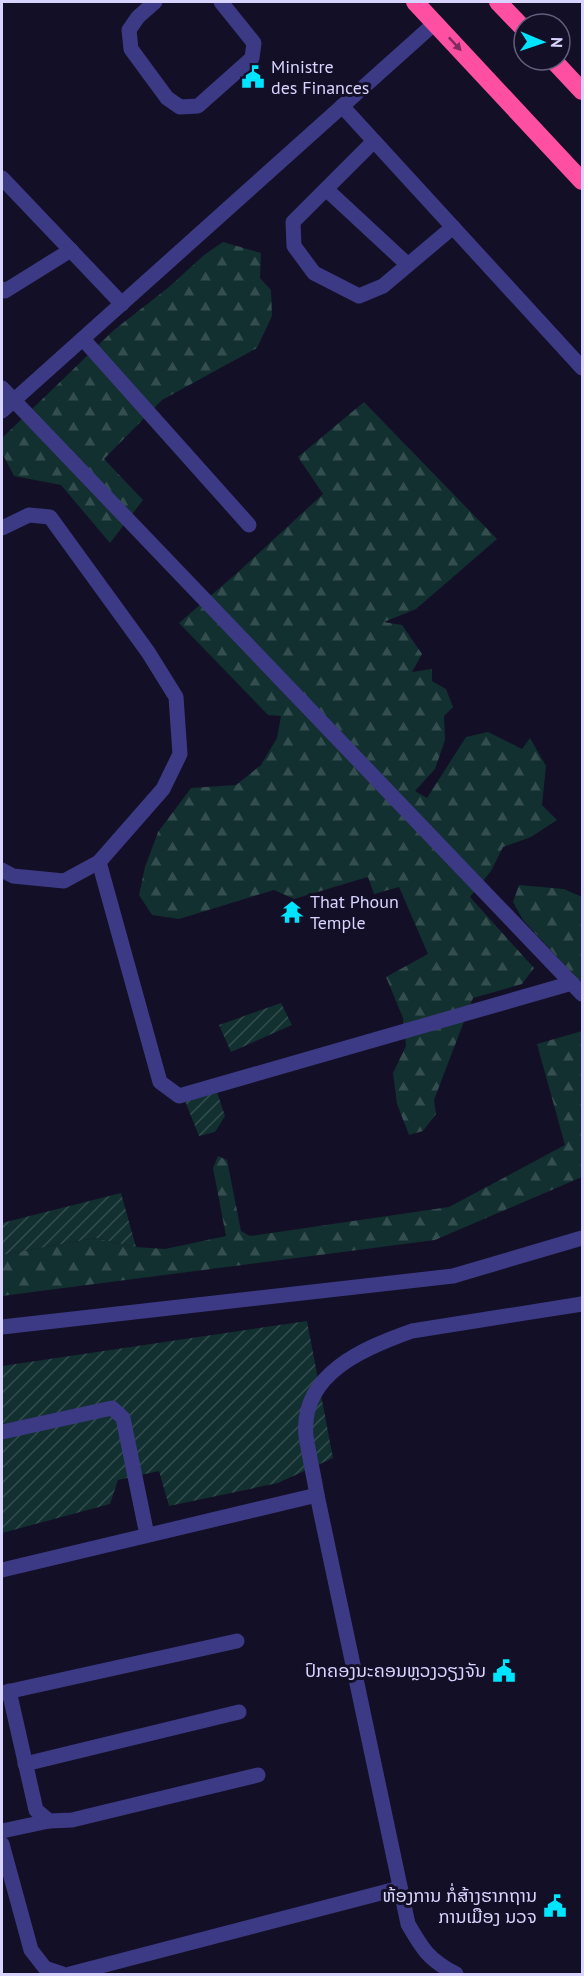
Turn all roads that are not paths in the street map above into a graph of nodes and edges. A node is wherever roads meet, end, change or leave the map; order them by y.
1 (155, 2) edge
2 (221, 2) edge
3 (415, 2) edge
4 (498, 2) edge
5 (512, 17) edge
6 (435, 23) junction
7 (564, 72) edge
8 (582, 91) edge
9 (342, 106) junction
10 (374, 141) junction
11 (2, 178) edge
12 (582, 181) edge
13 (326, 189) junction
14 (453, 227) junction
15 (71, 250) junction
16 (408, 265) junction
17 (2, 289) edge
18 (122, 304) junction
19 (83, 339) junction
20 (582, 368) edge
21 (2, 388) edge
22 (8, 406) edge
23 (249, 525) dead end
24 (2, 528) edge
25 (99, 862) junction
26 (2, 870) edge
27 (577, 988) edge
28 (582, 1238) edge
29 (582, 1304) edge
30 (2, 1327) edge
31 (2, 1432) edge
32 (318, 1496) junction
33 (147, 1535) junction
34 (2, 1570) edge
35 (237, 1641) dead end
36 (5, 1692) edge
37 (239, 1712) dead end
38 (26, 1764) junction
39 (258, 1775) dead end
40 (49, 1821) junction
41 (2, 1831) edge
42 (2, 1844) edge
43 (400, 1888) junction
44 (63, 1974) edge
45 (70, 1974) edge
46 (456, 1974) edge

1 - 2 street
3 - 6 highway
4 - 5 highway
6 - 9 street
6 -> 12 highway
7 - 8 highway
9 - 10 street
9 - 18 street
10 - 13 street
10 - 14 street
11 - 15 street
13 - 16 street
13 - 16 street
14 - 16 street
14 - 20 street
15 - 17 street
15 - 18 street
18 - 19 street
19 - 22 street
19 - 23 street
21 - 22 street
22 - 27 street
24 - 25 street
25 - 26 street
25 - 27 street
28 - 30 street
29 - 32 street
31 - 33 street
32 - 33 street
32 - 43 street
33 - 34 street
35 - 36 street
36 - 38 street
37 - 38 street
38 - 40 street
39 - 40 street
40 - 41 street
42 - 44 street
43 - 45 street
43 - 46 street

